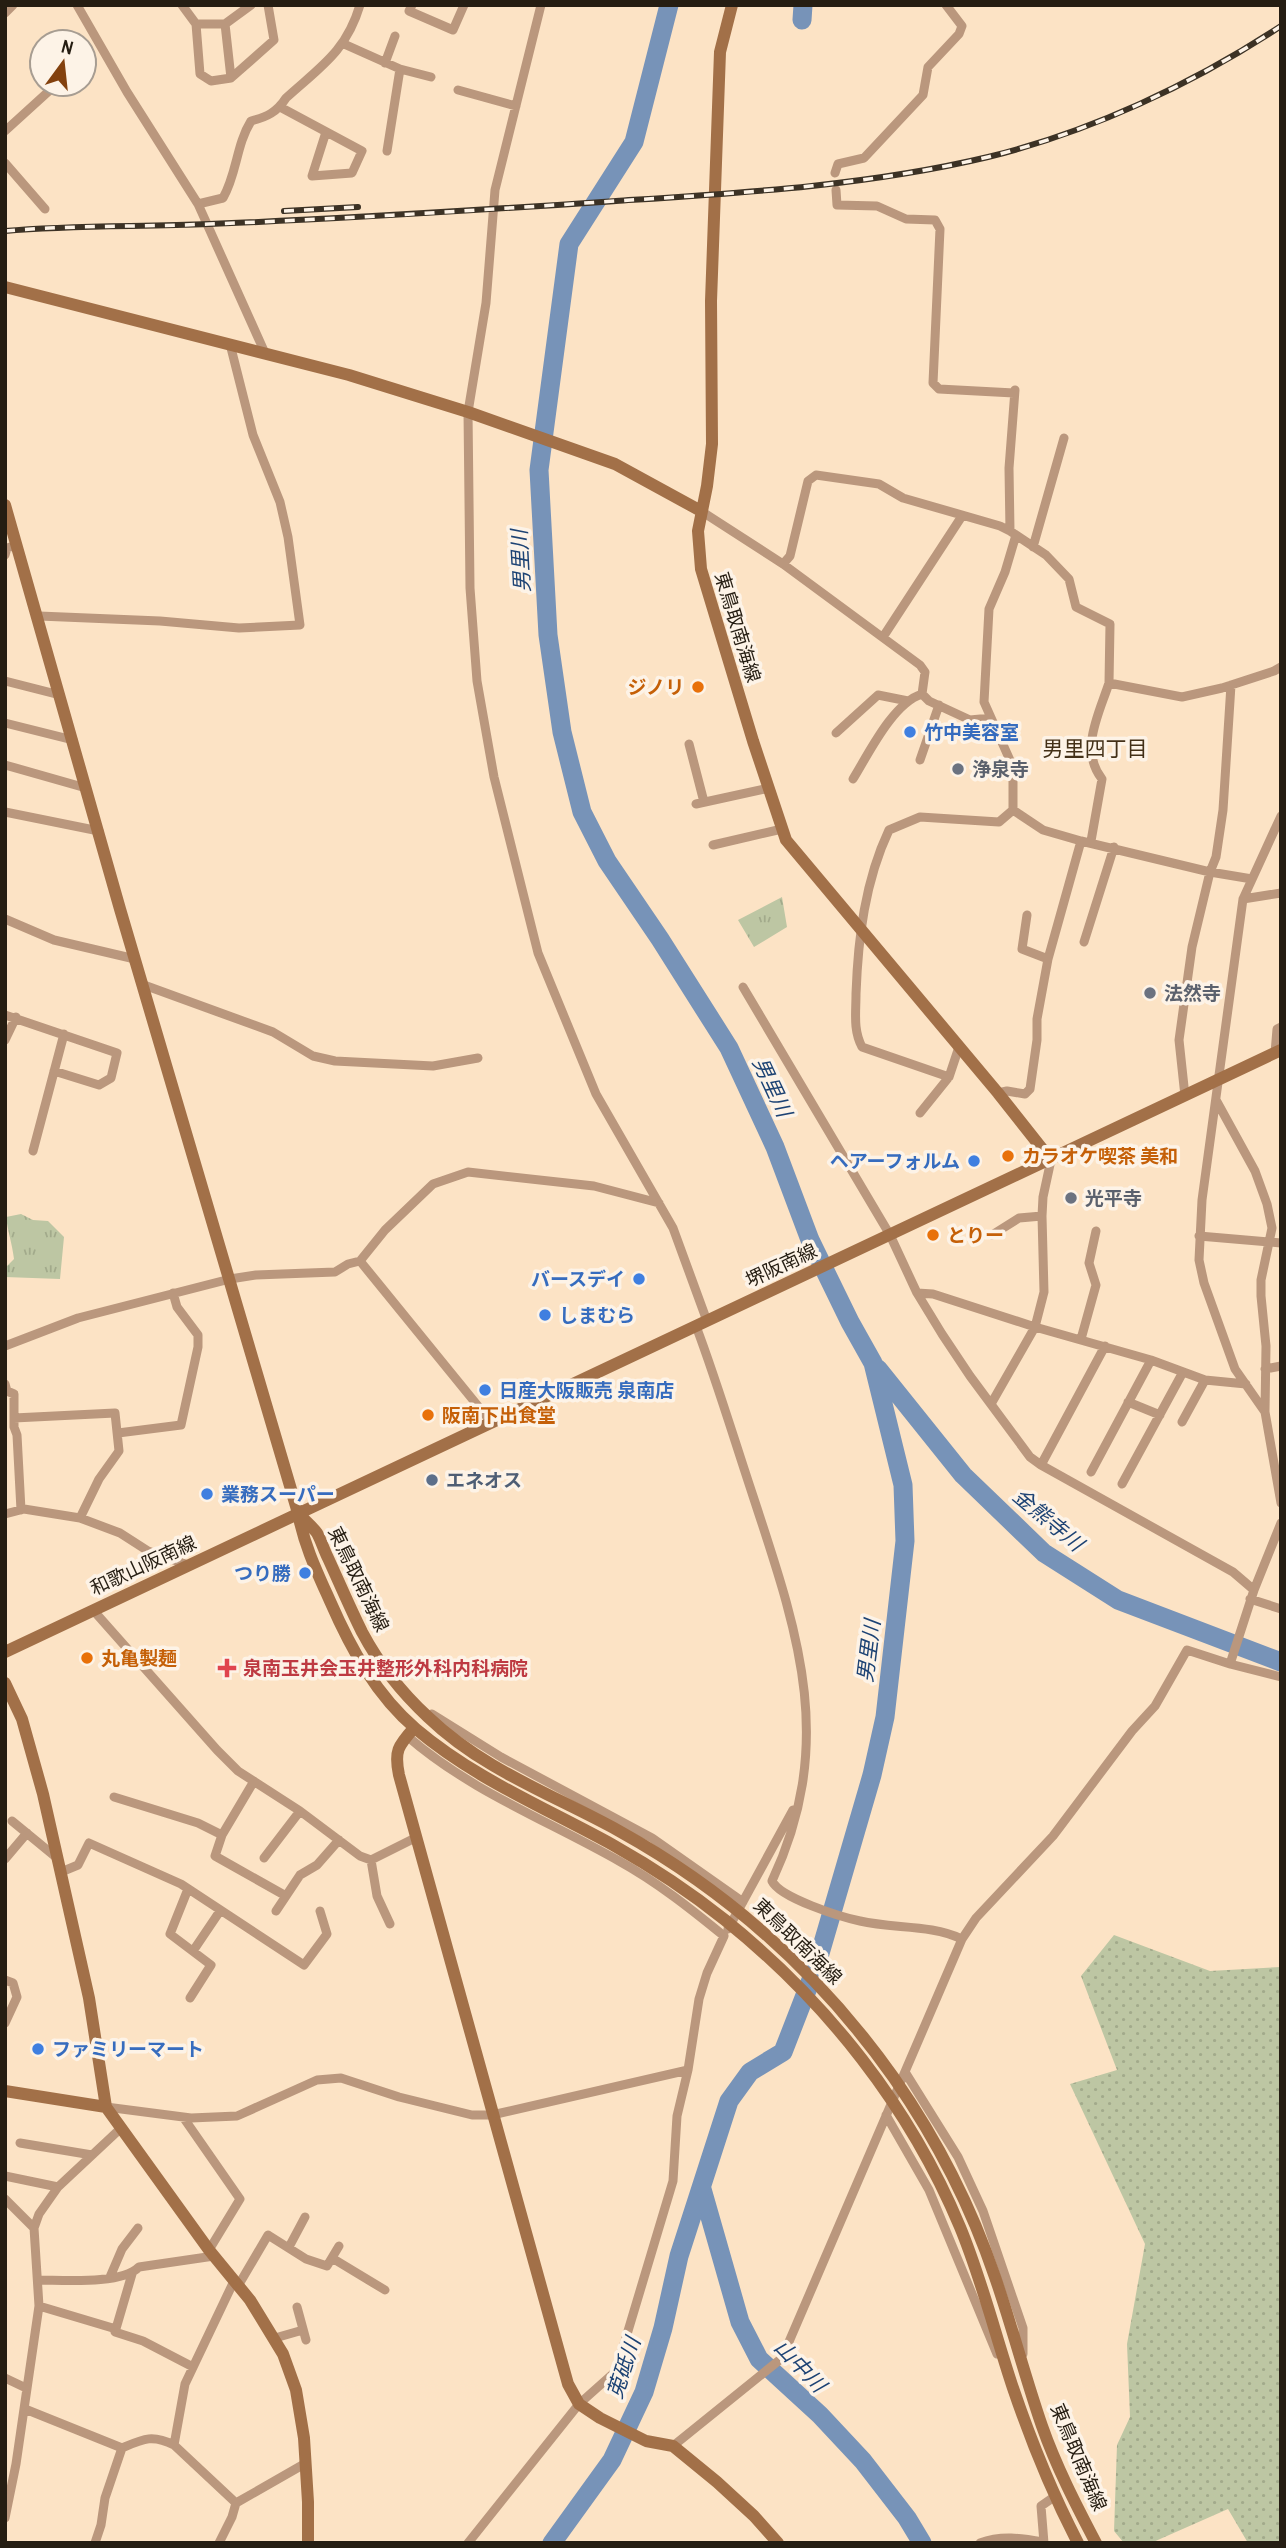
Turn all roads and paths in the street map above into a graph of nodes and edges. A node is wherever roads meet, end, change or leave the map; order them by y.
1 (13, 5) edge
2 (77, 5) edge
3 (182, 5) edge
4 (251, 5) edge
5 (268, 5) edge
6 (360, 5) edge
7 (412, 5) edge
8 (464, 5) edge
9 (541, 5) edge
10 (732, 5) edge
11 (946, 5) edge
12 (5, 13) edge
13 (196, 24) junction
14 (225, 24) junction
15 (395, 36) dead end
16 (344, 44) junction
17 (385, 62) junction
18 (400, 69) junction
19 (431, 77) dead end
20 (231, 78) junction
21 (458, 90) dead end
22 (41, 98) edge
23 (516, 106) junction
24 (280, 107) junction
25 (5, 131) edge
26 (326, 132) junction
27 (387, 151) dead end
28 (5, 163) edge
29 (835, 173) dead end
30 (836, 190) dead end
31 (198, 204) junction
32 (45, 209) dead end
33 (5, 287) edge
34 (230, 344) junction
35 (265, 353) junction
36 (468, 412) junction
37 (1064, 438) dead end
38 (5, 505) edge
39 (701, 511) junction
40 (962, 516) junction
41 (1013, 533) junction
42 (17, 545) junction
43 (1033, 547) junction
44 (5, 555) edge
45 (783, 564) junction
46 (39, 616) junction
47 (883, 637) junction
48 (1281, 667) edge
49 (5, 681) edge
50 (1110, 683) junction
51 (1231, 685) junction
52 (922, 694) junction
53 (60, 695) junction
54 (908, 701) junction
55 (939, 705) junction
56 (991, 718) junction
57 (5, 723) edge
58 (836, 733) dead end
59 (73, 740) junction
60 (689, 744) dead end
61 (920, 760) dead end
62 (5, 765) edge
63 (853, 779) dead end
64 (86, 788) junction
65 (769, 788) junction
66 (1013, 810) junction
67 (5, 812) edge
68 (1281, 816) edge
69 (782, 829) junction
70 (99, 831) junction
71 (1086, 841) junction
72 (713, 845) dead end
73 (1114, 847) junction
74 (1210, 873) junction
75 (1252, 879) junction
76 (1281, 893) edge
77 (1243, 899) junction
78 (1027, 915) dead end
79 (5, 919) edge
80 (860, 928) junction
81 (1084, 942) dead end
82 (135, 959) junction
83 (1048, 959) junction
84 (144, 985) junction
85 (743, 987) dead end
86 (5, 1015) edge
87 (16, 1017) junction
88 (1281, 1027) edge
89 (64, 1034) junction
90 (5, 1040) edge
91 (960, 1047) junction
92 (1278, 1052) edge
93 (478, 1058) dead end
94 (54, 1071) junction
95 (949, 1077) junction
96 (1219, 1079) junction
97 (998, 1093) junction
98 (1185, 1096) junction
99 (1216, 1100) junction
100 (920, 1114) dead end
101 (33, 1151) dead end
102 (1051, 1160) junction
103 (659, 1203) junction
104 (1042, 1216) junction
105 (1096, 1231) dead end
106 (992, 1235) dead end
107 (1199, 1236) junction
108 (884, 1238) junction
109 (1270, 1242) junction
110 (1281, 1243) edge
111 (360, 1261) junction
112 (230, 1279) junction
113 (173, 1293) junction
114 (917, 1293) junction
115 (706, 1321) junction
116 (1035, 1327) junction
117 (1081, 1339) junction
118 (5, 1346) edge
119 (1105, 1346) junction
120 (1150, 1360) junction
121 (1281, 1366) edge
122 (1265, 1369) junction
123 (1183, 1372) junction
124 (1205, 1380) junction
125 (5, 1384) edge
126 (1245, 1384) junction
127 (1128, 1402) junction
128 (991, 1404) junction
129 (1265, 1412) junction
130 (1160, 1415) junction
131 (13, 1418) junction
132 (491, 1422) junction
133 (1182, 1422) dead end
134 (118, 1433) junction
135 (1041, 1465) junction
136 (1091, 1472) dead end
137 (1122, 1484) dead end
138 (1281, 1503) edge
139 (20, 1510) junction
140 (298, 1513) junction
141 (5, 1514) edge
142 (80, 1518) junction
143 (1281, 1523) edge
144 (188, 1565) junction
145 (1251, 1598) junction
146 (1281, 1609) edge
147 (93, 1610) junction
148 (5, 1652) edge
149 (1231, 1660) junction
150 (1281, 1677) edge
151 (5, 1683) edge
152 (410, 1698) junction
153 (411, 1732) junction
154 (254, 1781) junction
155 (114, 1797) dead end
156 (797, 1802) junction
157 (300, 1811) junction
158 (12, 1821) dead end
159 (27, 1833) junction
160 (222, 1835) junction
161 (415, 1838) junction
162 (339, 1840) junction
163 (264, 1858) dead end
164 (5, 1859) edge
165 (58, 1859) junction
166 (371, 1860) junction
167 (61, 1872) junction
168 (188, 1889) junction
169 (286, 1896) junction
170 (743, 1902) junction
171 (220, 1911) junction
172 (276, 1911) dead end
173 (320, 1911) dead end
174 (390, 1924) dead end
175 (724, 1936) junction
176 (962, 1939) junction
177 (193, 1951) junction
178 (5, 1980) edge
179 (190, 1998) dead end
180 (5, 2024) edge
181 (688, 2070) junction
182 (905, 2072) junction
183 (5, 2091) edge
184 (106, 2107) junction
185 (492, 2115) junction
186 (886, 2115) junction
187 (183, 2117) junction
188 (120, 2129) junction
189 (20, 2143) dead end
190 (92, 2155) junction
191 (5, 2176) edge
192 (58, 2187) junction
193 (5, 2199) edge
194 (305, 2217) dead end
195 (34, 2228) junction
196 (138, 2228) dead end
197 (339, 2246) dead end
198 (289, 2247) junction
199 (212, 2253) junction
200 (332, 2258) junction
201 (132, 2274) junction
202 (110, 2277) junction
203 (38, 2280) junction
204 (236, 2283) junction
205 (385, 2290) dead end
206 (39, 2306) junction
207 (297, 2307) dead end
208 (116, 2329) junction
209 (303, 2330) junction
210 (275, 2338) junction
211 (306, 2340) dead end
212 (1022, 2364) junction
213 (193, 2367) junction
214 (5, 2378) edge
215 (1012, 2385) junction
216 (26, 2388) junction
217 (579, 2404) junction
218 (25, 2409) junction
219 (174, 2445) junction
220 (673, 2446) junction
221 (122, 2448) junction
222 (306, 2463) junction
223 (1054, 2497) junction
224 (236, 2503) junction
225 (5, 2518) edge
226 (1044, 2542) edge
227 (95, 2543) edge
228 (219, 2543) edge
229 (308, 2543) edge
230 (468, 2543) edge
231 (778, 2543) edge
232 (979, 2543) edge
233 (1078, 2543) edge
234 (1096, 2543) edge

1 - 12 street
2 - 31 street
3 - 13 street
4 - 14 street
5 - 20 street
6 - 16 street
7 - 8 street
9 - 23 street
10 - 39 main road, 東鳥取南海線
11 - 29 street
13 - 14 street
13 - 20 street
14 - 20 street
15 - 17 street
16 - 17 street
16 - 24 street
17 - 18 street
18 - 19 street
18 - 27 street
21 - 23 street
22 - 25 street
23 - 36 street
24 - 26 street
24 - 31 street
26 - 26 street
28 - 32 street
30 - 41 street
31 - 35 street
33 - 34 main road
34 - 35 main road
34 - 46 street
35 - 36 main road
36 - 39 main road
36 - 103 street
37 - 43 street
38 - 42 main road
39 - 45 street
39 - 65 main road, 東鳥取南海線
40 - 41 street
40 - 45 street
40 - 47 street
41 - 43 street
41 - 56 street
42 - 44 street
42 - 46 main road
43 - 50 street
45 - 47 street
46 - 53 main road
47 - 52 street
48 - 51 street
49 - 53 street
50 - 51 street
50 - 71 street
51 - 74 street
52 - 54 street
52 - 55 street
53 - 59 main road
54 - 58 street
54 - 63 street
55 - 56 street
55 - 61 street
56 - 66 street
57 - 59 street
59 - 64 main road
60 - 65 street
62 - 64 street
64 - 70 main road
65 - 69 main road, 東鳥取南海線
66 - 71 street
66 - 80 street
67 - 70 street
68 - 75 street
69 - 72 street
69 - 80 main road, 東鳥取南海線
70 - 82 main road
71 - 73 street
71 - 83 street
73 - 74 street
73 - 81 street
74 - 75 street
74 - 98 street
75 - 77 street
76 - 77 street
77 - 96 street
78 - 83 street
79 - 82 street
80 - 91 main road, 東鳥取南海線
80 - 95 street
82 - 84 main road
83 - 97 street
84 - 93 street
84 - 112 main road
85 - 108 street
86 - 87 street
87 - 89 street
87 - 90 street
88 - 92 street
89 - 94 street
89 - 94 street
91 - 95 street
91 - 97 main road, 東鳥取南海線
92 - 96 main road, 堺阪南線
94 - 101 street
95 - 100 street
96 - 98 main road, 堺阪南線
96 - 99 street
97 - 102 main road, 東鳥取南海線
98 - 102 main road, 堺阪南線
99 - 107 street
99 - 109 street
102 - 104 street
102 - 108 main road, 堺阪南線
103 - 111 street
103 - 115 street
104 - 106 street
104 - 116 street
105 - 117 street
107 - 109 street
107 - 126 street
108 - 114 street
108 - 115 main road, 堺阪南線
109 - 110 street
109 - 122 street
111 - 112 street
111 - 132 street
112 - 113 street
112 - 140 main road
113 - 118 street
113 - 134 street
114 - 116 street
114 - 128 street
115 - 132 main road, 堺阪南線
115 - 156 street
116 - 117 street
116 - 128 street
117 - 119 street
119 - 120 street
119 - 135 street
120 - 123 street
120 - 127 street
121 - 122 street
122 - 129 street
123 - 124 street
123 - 130 street
124 - 126 street
124 - 133 street
125 - 131 street
126 - 129 street
127 - 130 street
127 - 136 street
128 - 135 street
129 - 138 street
130 - 137 street
131 - 134 street
131 - 139 street
132 - 140 main road, 堺阪南線
134 - 142 street
135 - 145 street
139 - 141 street
139 - 142 street
140 - 144 main road, 和歌山阪南線
140 - 152 main road, 東鳥取南海線
140 - 153 main road, 東鳥取南海線
142 - 144 street
143 - 145 street
144 - 147 main road, 和歌山阪南線
145 - 146 street
145 - 149 street
147 - 148 main road, 和歌山阪南線
147 - 154 street
149 - 150 street
149 - 176 street
151 - 165 main road
152 - 170 street
152 - 212 main road, 東鳥取南海線
153 - 161 main road
153 - 175 street
153 - 215 main road, 東鳥取南海線
154 - 157 street
154 - 160 street
155 - 160 street
156 - 170 street
156 - 176 street
157 - 162 street
157 - 163 street
158 - 159 street
159 - 164 street
159 - 165 street
160 - 169 street
161 - 166 street
161 - 185 main road
162 - 166 street
162 - 169 street
165 - 167 main road
166 - 174 street
167 - 168 street
167 - 184 main road
168 - 171 street
168 - 177 street
169 - 172 street
170 - 175 street
171 - 173 street
171 - 177 street
175 - 181 street
176 - 182 street
177 - 179 street
178 - 180 street
181 - 185 street
181 - 217 street
182 - 186 street
182 - 212 street
183 - 184 main road
184 - 187 street
184 - 188 main road
185 - 187 street
185 - 217 main road
186 - 215 street
186 - 220 street
187 - 199 street
188 - 190 street
188 - 199 main road
189 - 190 street
190 - 192 street
191 - 192 street
192 - 195 street
193 - 195 street
194 - 198 street
195 - 203 street
196 - 202 street
197 - 200 street
198 - 200 street
198 - 204 street
199 - 201 street
199 - 204 main road
200 - 205 street
201 - 202 street
201 - 208 street
202 - 203 street
203 - 206 street
204 - 210 main road
204 - 213 street
206 - 208 street
206 - 216 street
207 - 209 street
208 - 213 street
209 - 210 street
209 - 211 street
210 - 222 main road
212 - 234 main road, 東鳥取南海線
213 - 219 street
214 - 216 street
215 - 223 main road, 東鳥取南海線
216 - 218 street
217 - 220 main road
217 - 230 street
218 - 221 street
218 - 225 street
219 - 221 street
219 - 224 street
220 - 231 main road
221 - 227 street
222 - 224 street
222 - 229 main road
223 - 226 street
223 - 233 main road, 東鳥取南海線
224 - 228 street
226 - 232 street

